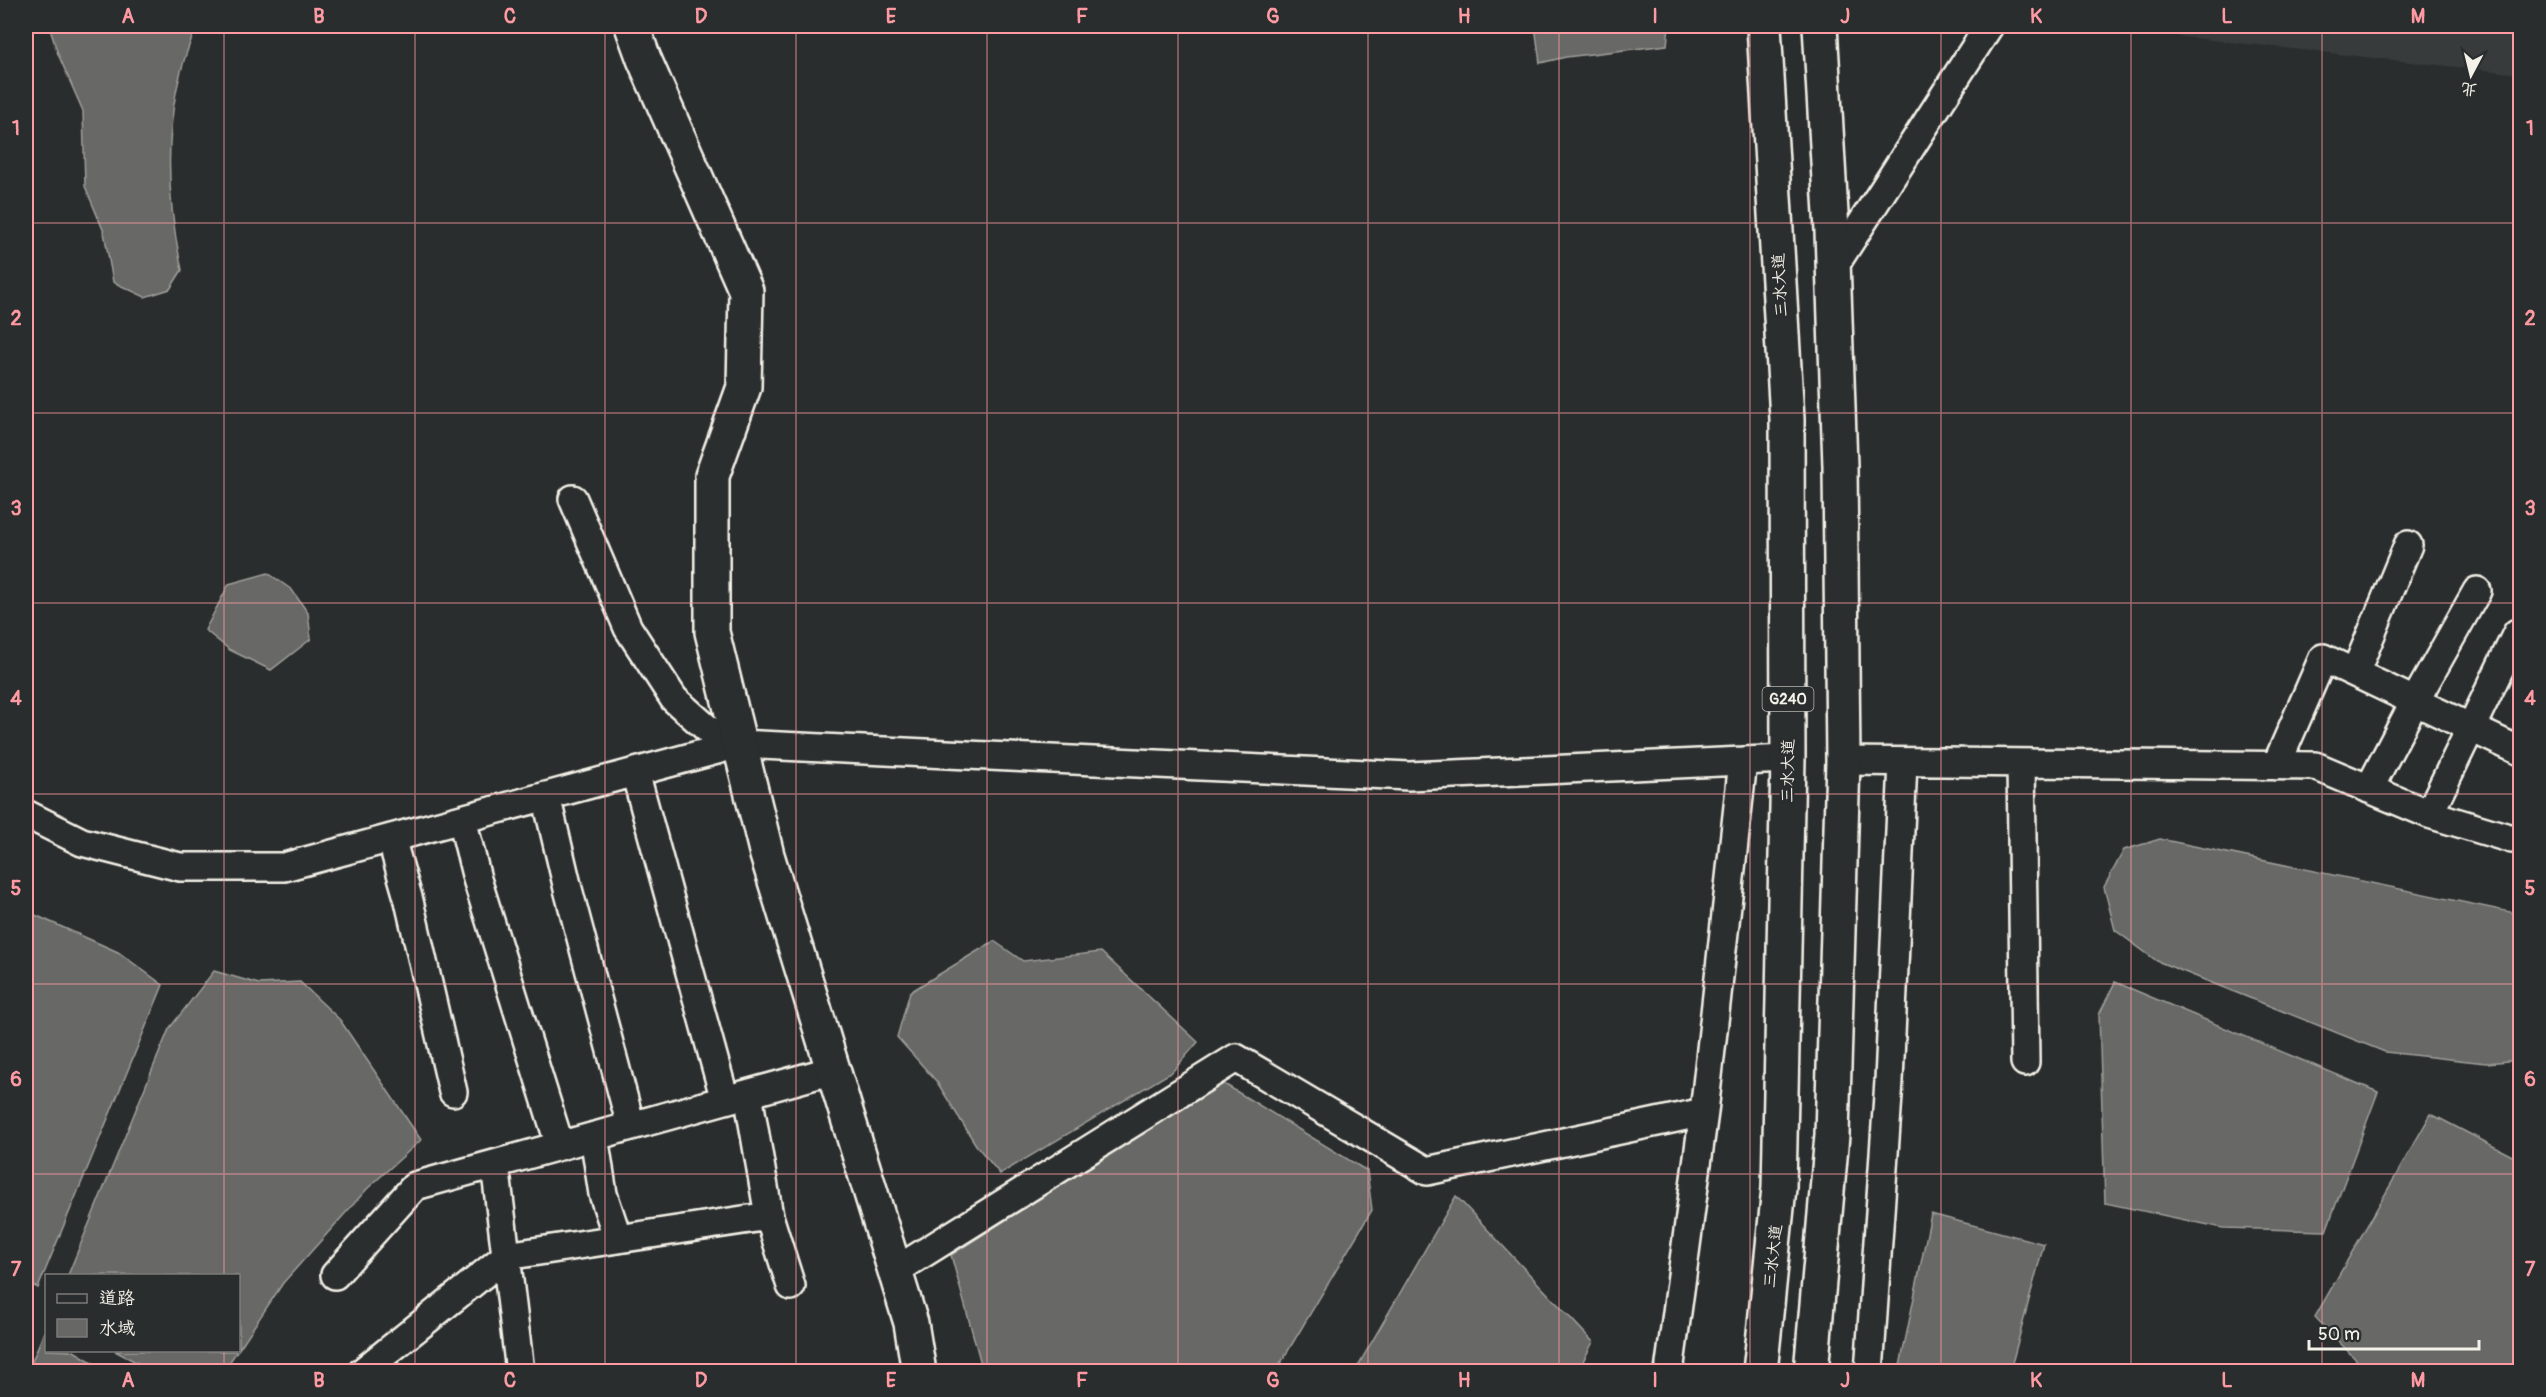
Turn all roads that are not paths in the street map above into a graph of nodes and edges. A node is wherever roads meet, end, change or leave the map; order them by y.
1 (632, 26) edge
2 (1764, 26) edge
3 (1820, 26) edge
4 (1989, 26) edge
5 (1833, 268) junction
6 (573, 498) dead end
7 (2408, 545) dead end
8 (2477, 591) dead end
9 (2517, 633) dead end
10 (2355, 673) junction
11 (2415, 701) junction
12 (2470, 728) junction
13 (734, 745) junction
14 (2520, 752) edge
15 (1788, 759) junction
16 (1743, 760) junction
17 (1842, 761) junction
18 (1903, 762) junction
19 (2022, 763) junction
20 (2276, 766) junction
21 (635, 772) junction
22 (2369, 789) junction
23 (546, 796) junction
24 (26, 814) edge
25 (2429, 814) junction
26 (462, 819) junction
27 (2518, 833) edge
28 (390, 838) junction
29 (2025, 1062) dead end
30 (833, 1070) junction
31 (453, 1092) dead end
32 (737, 1097) junction
33 (1704, 1112) junction
34 (631, 1126) junction
35 (594, 1137) junction
36 (560, 1146) junction
37 (495, 1164) junction
38 (769, 1216) junction
39 (618, 1239) junction
40 (506, 1256) junction
41 (895, 1271) junction
42 (335, 1275) dead end
43 (791, 1286) dead end
44 (362, 1371) edge
45 (520, 1371) edge
46 (919, 1371) edge
47 (1669, 1371) edge
48 (1760, 1371) edge
49 (1811, 1371) edge
50 (1869, 1371) edge

1 - 13 main road
2 - 15 main road, 三水大道 / G240
3 - 5 main road
4 - 5 street
5 - 17 main road
6 - 13 street
7 - 10 street
8 - 11 street
9 - 12 street
10 - 11 street
10 - 20 street
11 - 12 street
11 - 22 street
12 - 14 street
12 - 25 street
13 - 16 street
13 - 21 street
13 - 30 main road
15 - 16 street
15 - 48 main road, 三水大道 / G240
16 - 33 street
17 - 18 street
17 - 49 main road
18 - 19 street
18 - 50 street
19 - 20 street
19 - 29 street
20 - 22 street
21 - 23 street
21 - 32 street
22 - 25 street
23 - 26 street
23 - 34 street
24 - 28 street
25 - 27 street
26 - 28 street
26 - 36 street
28 - 31 street
30 - 32 street
30 - 41 main road
32 - 34 street
32 - 38 street
33 - 41 street
33 - 47 street
34 - 35 street
35 - 36 street
35 - 39 street
36 - 37 street
37 - 40 street
37 - 42 street
38 - 39 street
38 - 43 street
39 - 40 street
40 - 44 street
40 - 45 street
41 - 46 main road

